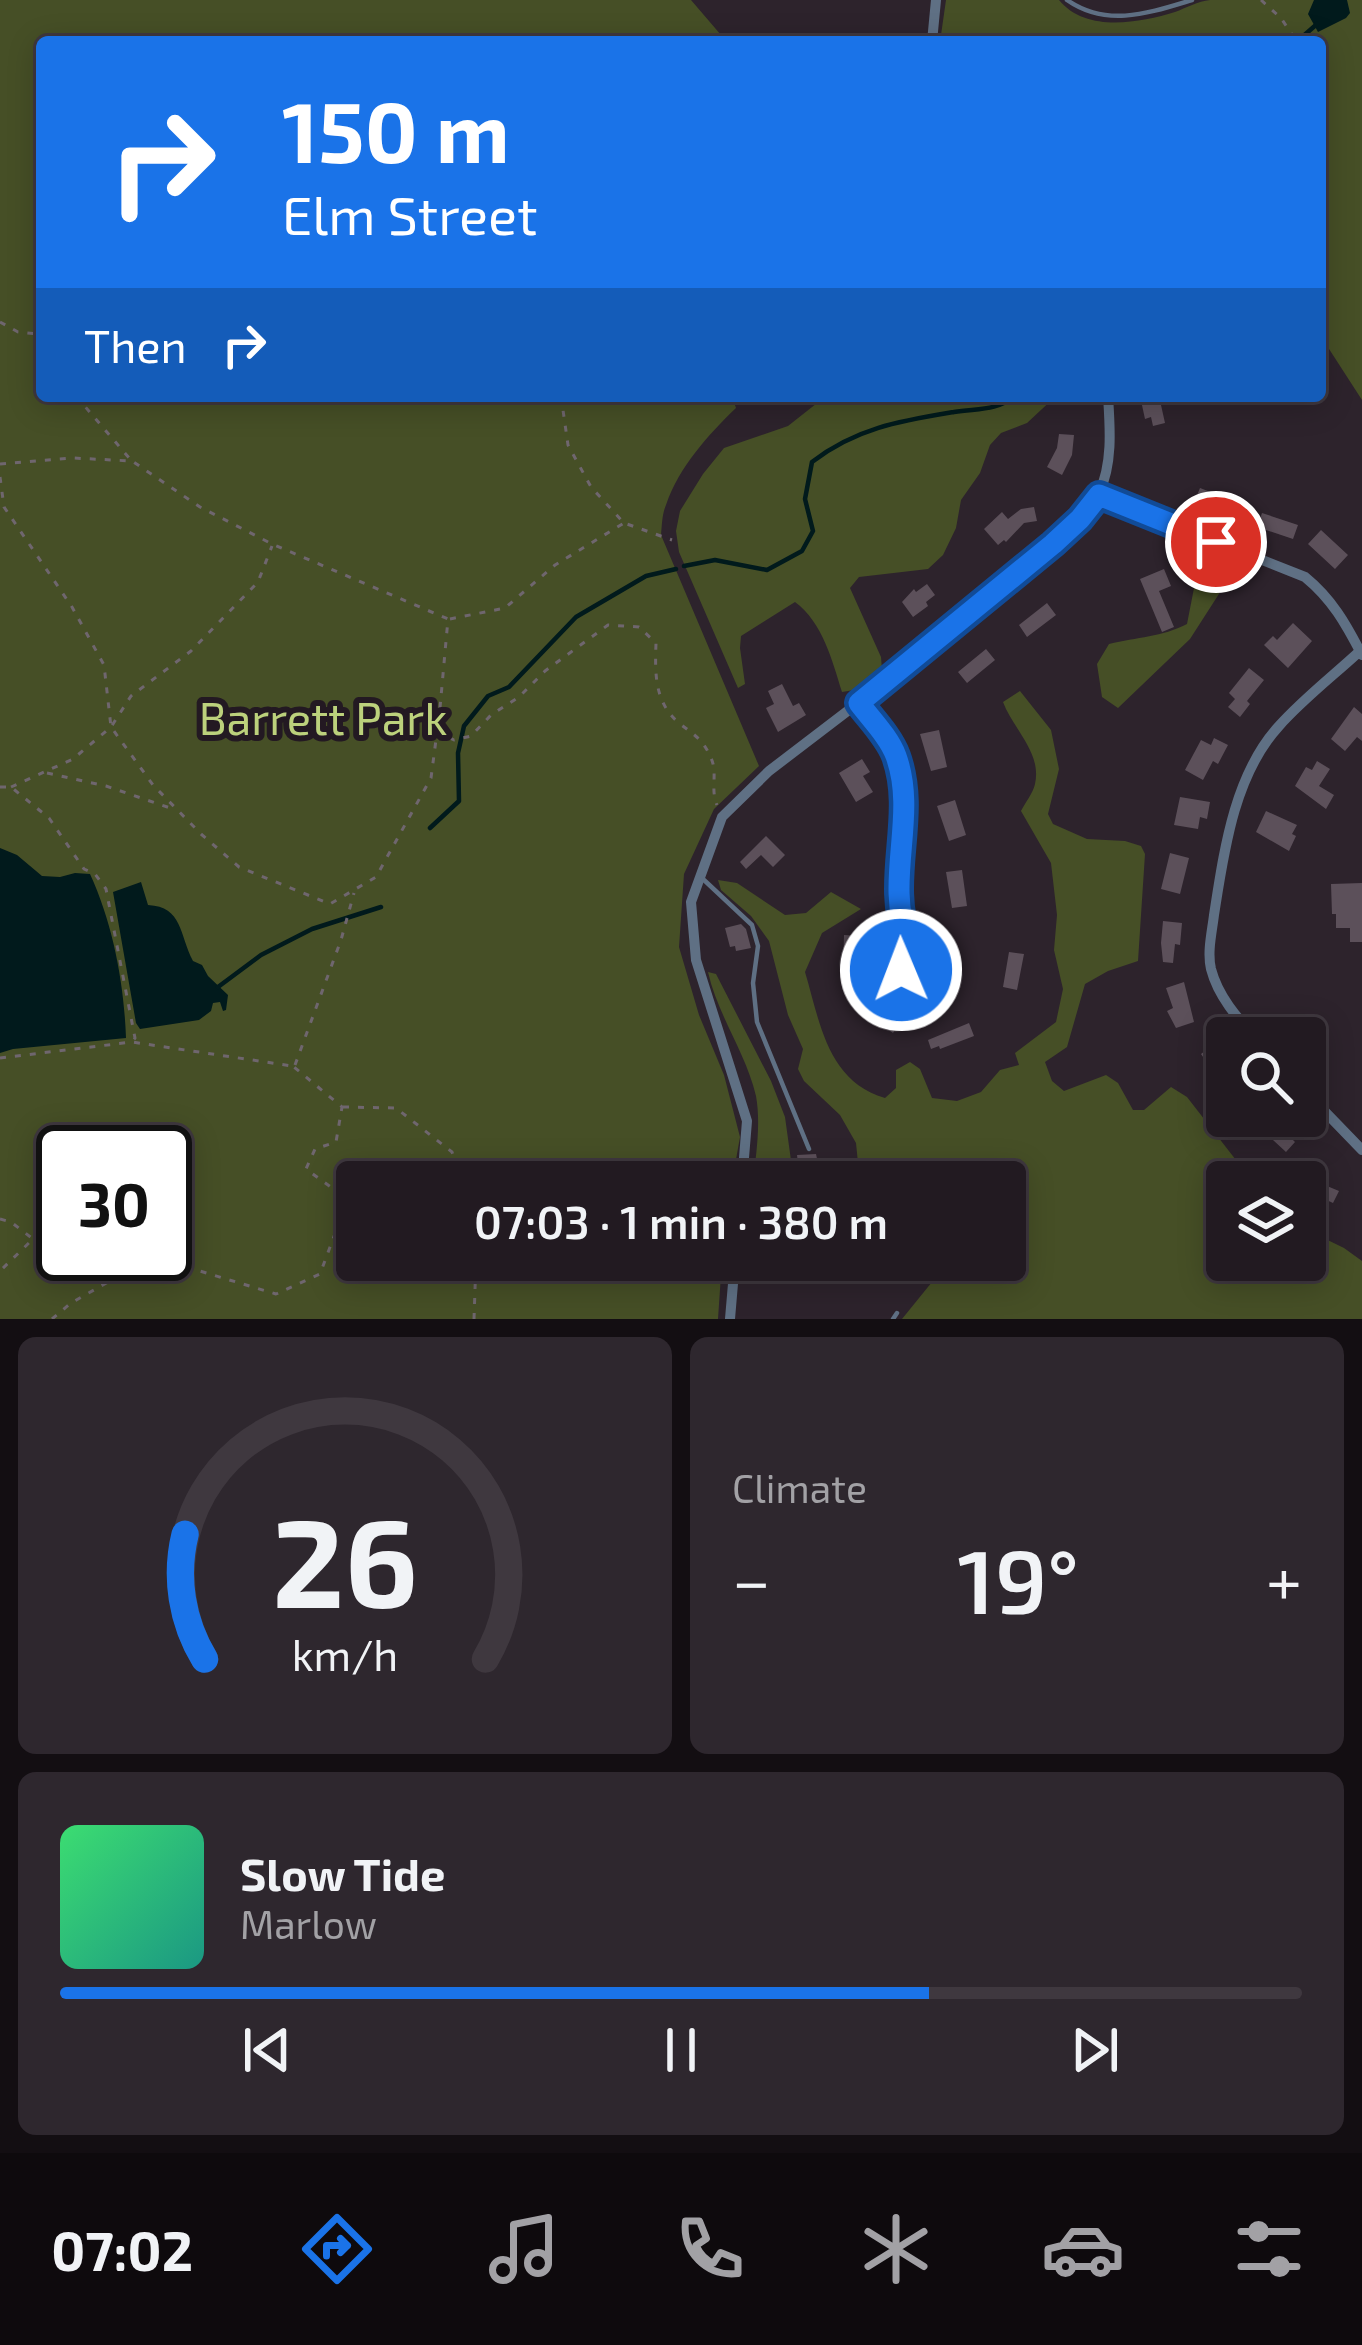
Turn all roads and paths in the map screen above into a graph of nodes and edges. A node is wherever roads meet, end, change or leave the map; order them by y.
1 (936, 0) edge
2 (1067, 0) edge
3 (1192, 0) edge
4 (1261, 0) edge
5 (933, 36) edge
6 (1293, 36) edge
7 (0, 322) edge
8 (36, 332) edge
9 (81, 402) edge
10 (562, 402) edge
11 (1108, 402) edge
12 (131, 461) junction
13 (0, 464) edge
14 (0, 477) edge
15 (1099, 495) junction
16 (624, 523) junction
17 (672, 540) dead end
18 (272, 544) junction
19 (448, 620) junction
20 (1361, 653) edge
21 (859, 703) junction
22 (111, 727) junction
23 (437, 733) junction
24 (45, 772) junction
25 (0, 787) edge
26 (11, 787) junction
27 (179, 811) junction
28 (722, 817) junction
29 (700, 876) junction
30 (355, 890) junction
31 (908, 940) junction
32 (1238, 1017) edge
33 (132, 1042) junction
34 (0, 1058) edge
35 (294, 1066) junction
36 (341, 1107) junction
37 (1326, 1113) edge
38 (809, 1149) dead end
39 (1362, 1150) edge
40 (455, 1161) edge
41 (744, 1161) edge
42 (0, 1219) edge
43 (0, 1271) edge
44 (475, 1281) edge
45 (733, 1281) edge
46 (52, 1319) edge
47 (474, 1319) edge
48 (730, 1319) edge

1 - 5 street
2 - 3 lane
4 - 6 path
7 - 8 path
9 - 12 path
10 - 16 path
11 - 15 street
12 - 13 path
12 - 18 path
14 - 22 path
15 - 20 street
15 - 21 street
16 - 17 path
16 - 19 path
18 - 19 path
18 - 22 path
19 - 23 path
20 - 32 street
21 - 28 street
21 - 31 street
22 - 24 path
22 - 27 path
23 - 28 path
23 - 30 path
24 - 26 path
24 - 27 path
25 - 26 path
26 - 33 path
27 - 30 path
28 - 29 street
29 - 38 lane
29 - 41 street
30 - 35 path
31 - 31 street
33 - 34 path
33 - 35 path
35 - 36 path
36 - 40 path
36 - 46 path
37 - 39 street
42 - 43 path
44 - 47 path
45 - 48 street

